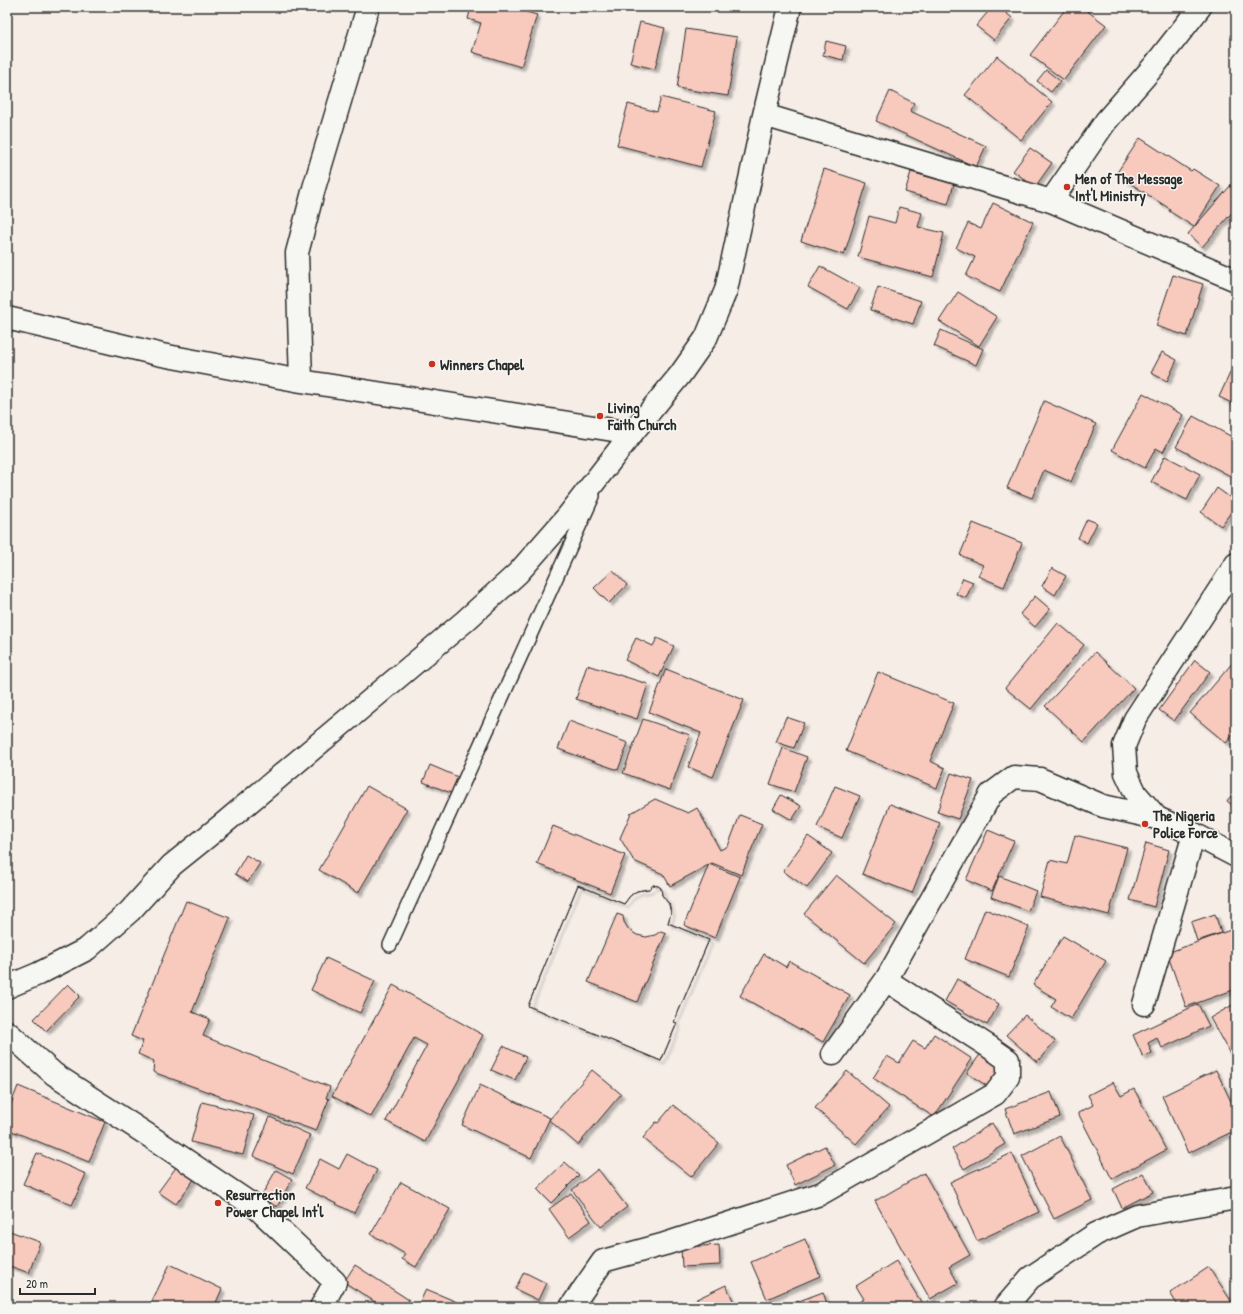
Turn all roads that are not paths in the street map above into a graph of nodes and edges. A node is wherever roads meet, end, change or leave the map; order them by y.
1 (368, 7) edge
2 (790, 7) edge
3 (1200, 7) edge
4 (764, 115) junction
5 (1051, 201) junction
6 (1236, 280) edge
7 (7, 318) edge
8 (301, 381) junction
9 (632, 433) junction
10 (606, 466) junction
11 (1236, 564) edge
12 (1157, 818) junction
13 (1194, 834) junction
14 (1236, 856) edge
15 (390, 945) dead end
16 (886, 980) junction
17 (7, 987) edge
18 (1144, 1004) dead end
19 (7, 1032) edge
20 (833, 1054) dead end
21 (1236, 1198) edge
22 (321, 1307) edge
23 (571, 1307) edge
24 (1005, 1307) edge

1 - 8 street
2 - 4 street
3 - 5 street
4 - 5 street
4 - 9 street
5 - 6 street
7 - 8 street
8 - 9 street
9 - 10 street
10 - 15 lane
10 - 17 street
11 - 12 street
12 - 13 street
12 - 16 street
13 - 14 street
13 - 18 street
16 - 20 street
16 - 23 street
19 - 22 street
21 - 24 street

